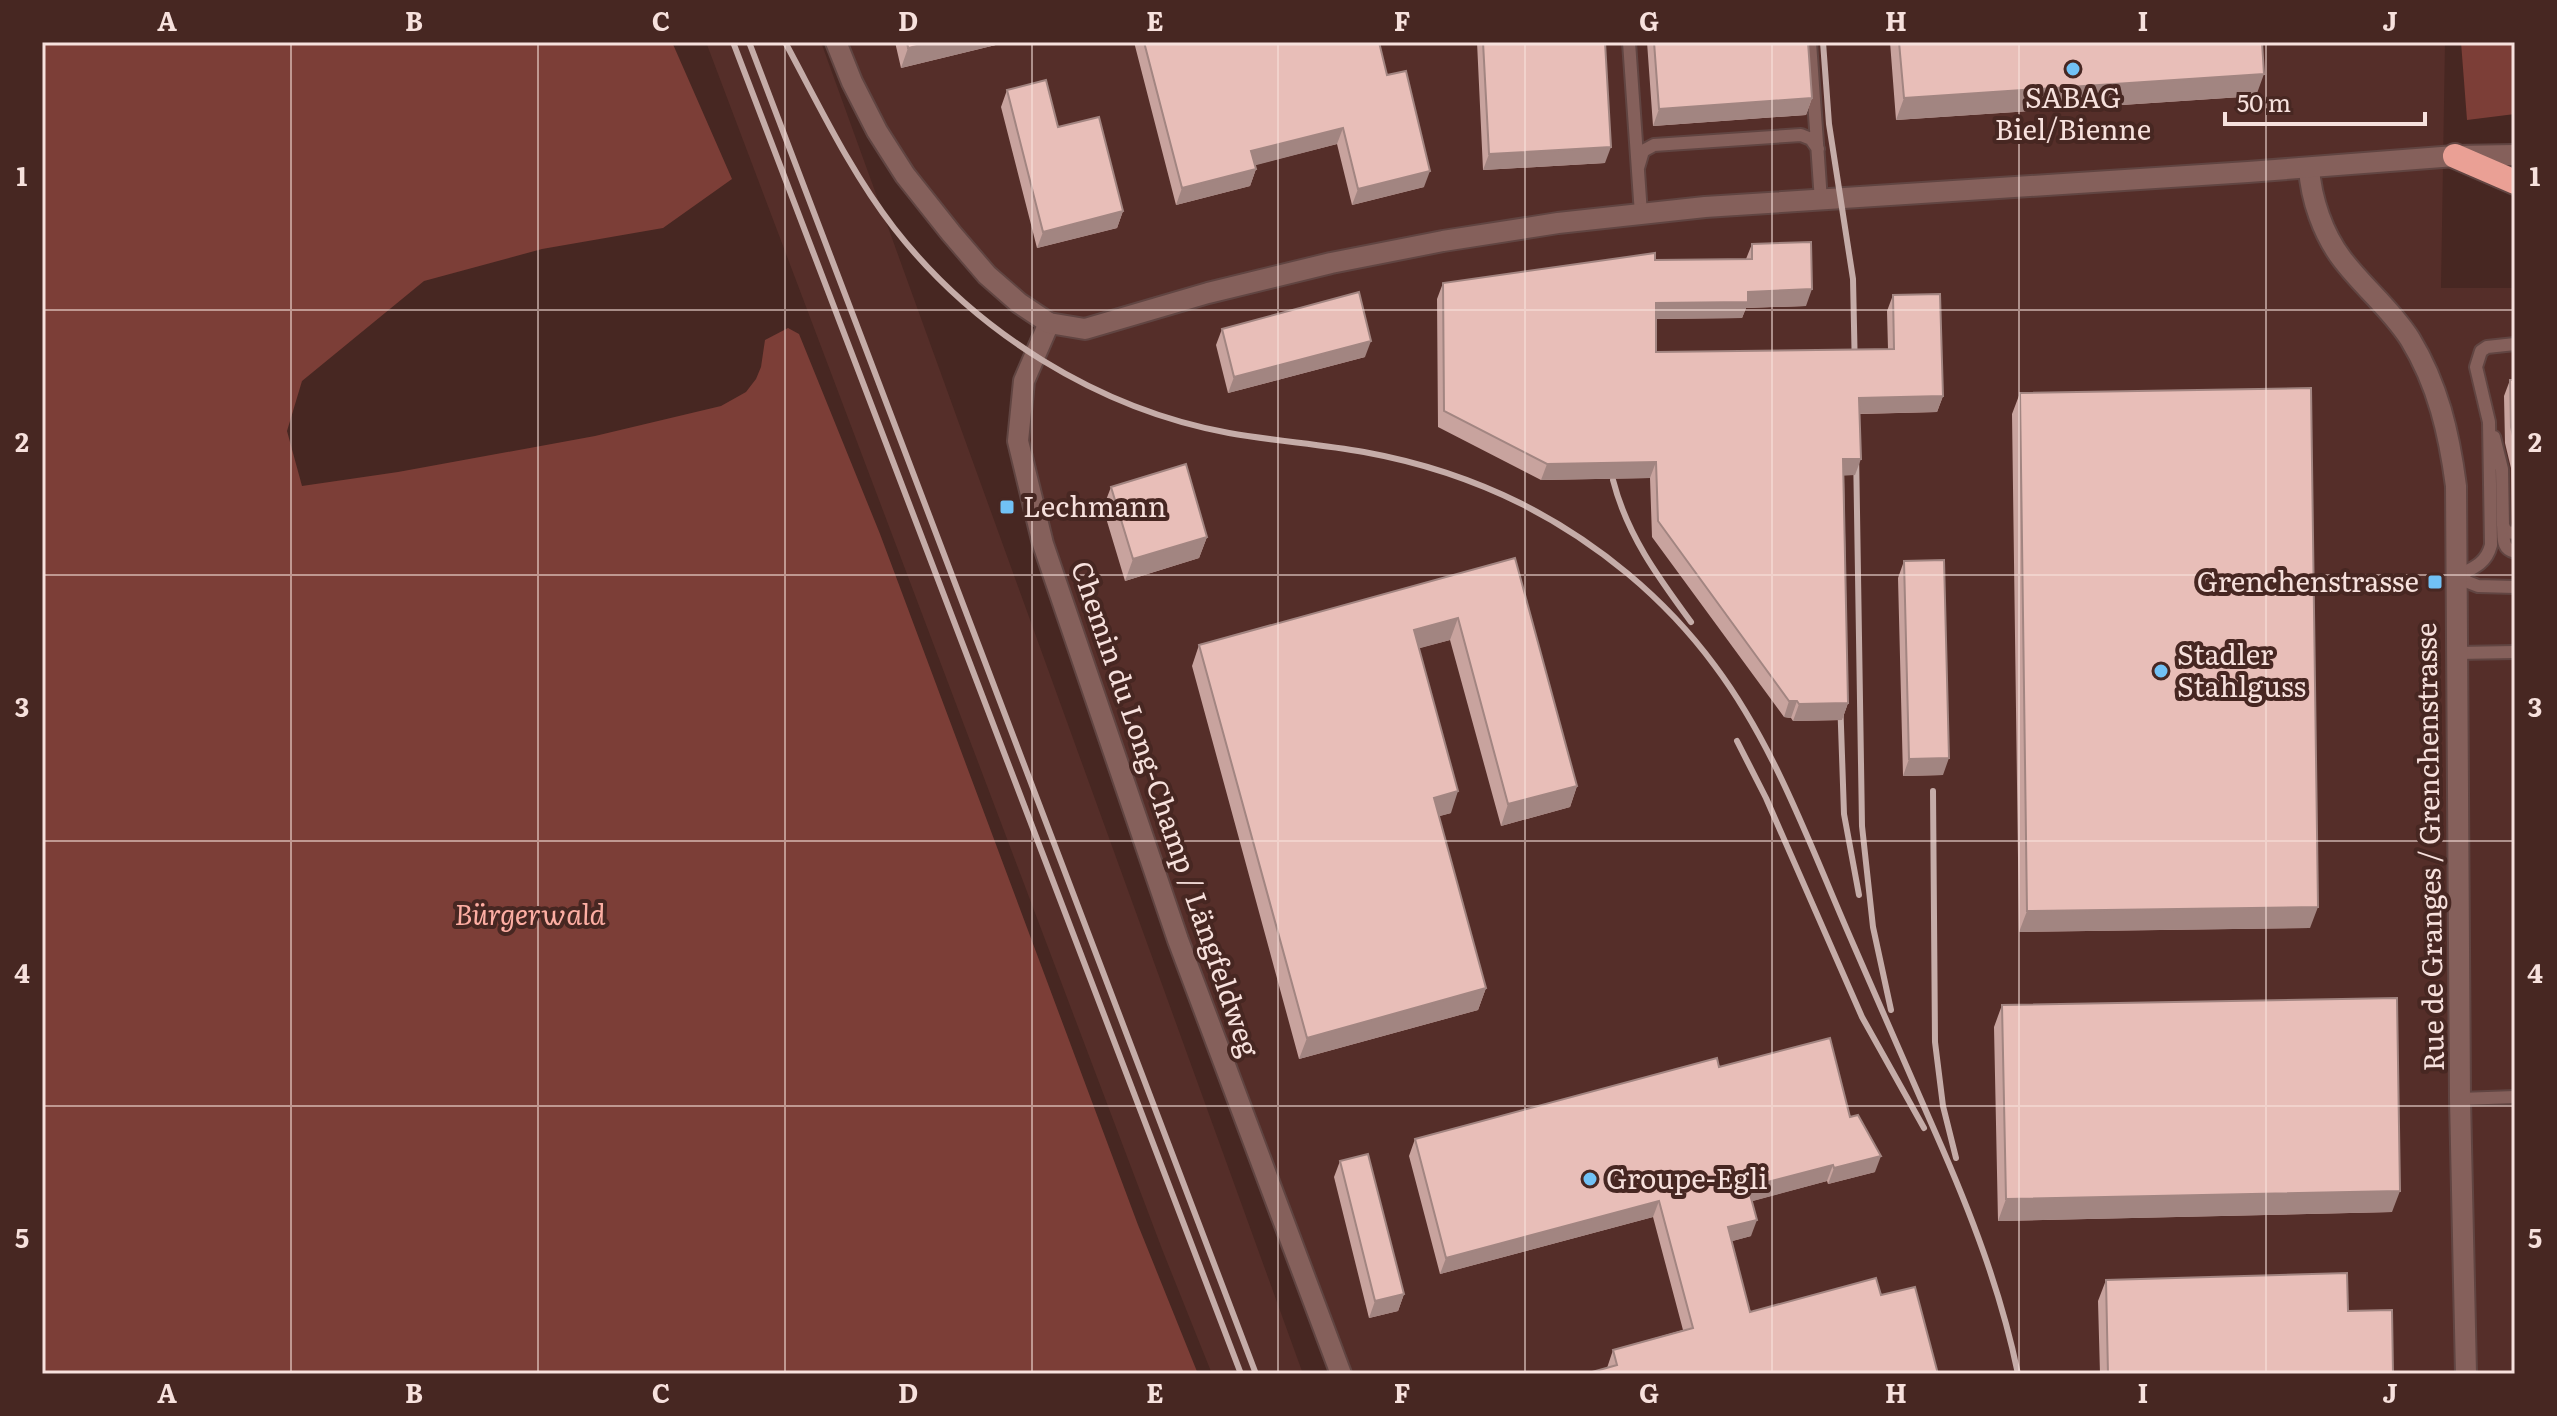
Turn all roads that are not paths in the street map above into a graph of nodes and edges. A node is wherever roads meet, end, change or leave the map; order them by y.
1 (836, 42) edge
2 (1629, 42) edge
3 (1810, 42) edge
4 (2515, 139) edge
5 (1818, 149) junction
6 (2515, 155) edge
7 (2455, 156) junction
8 (1638, 168) junction
9 (2309, 168) junction
10 (2515, 182) edge
11 (1821, 201) junction
12 (1641, 214) junction
13 (1049, 323) junction
14 (2515, 344) edge
15 (2489, 422) junction
16 (2503, 525) junction
17 (2515, 533) edge
18 (2515, 552) edge
19 (2455, 577) junction
20 (2515, 587) edge
21 (2515, 652) edge
22 (2457, 653) junction
23 (2515, 1097) edge
24 (2460, 1099) junction
25 (1341, 1374) edge
26 (2466, 1374) edge

1 - 13 street
2 - 8 lane
3 - 5 lane
4 - 7 street
5 - 8 lane
5 - 11 lane
6 - 7 street
7 - 9 street
7 - 10 highway
8 - 12 lane
9 - 11 street
9 - 19 street, Rue de Granges / Grenchenstrasse
11 - 12 street
12 - 13 street
13 - 25 street, Chemin du Long-Champ / Längfeldweg
14 - 15 lane
15 - 16 lane
15 - 19 lane
16 - 17 lane
16 - 18 lane
19 - 20 lane
19 - 22 street, Rue de Granges / Grenchenstrasse
21 - 22 lane
22 - 24 street, Rue de Granges / Grenchenstrasse
23 - 24 lane
24 - 26 street, Rue de Granges / Grenchenstrasse

